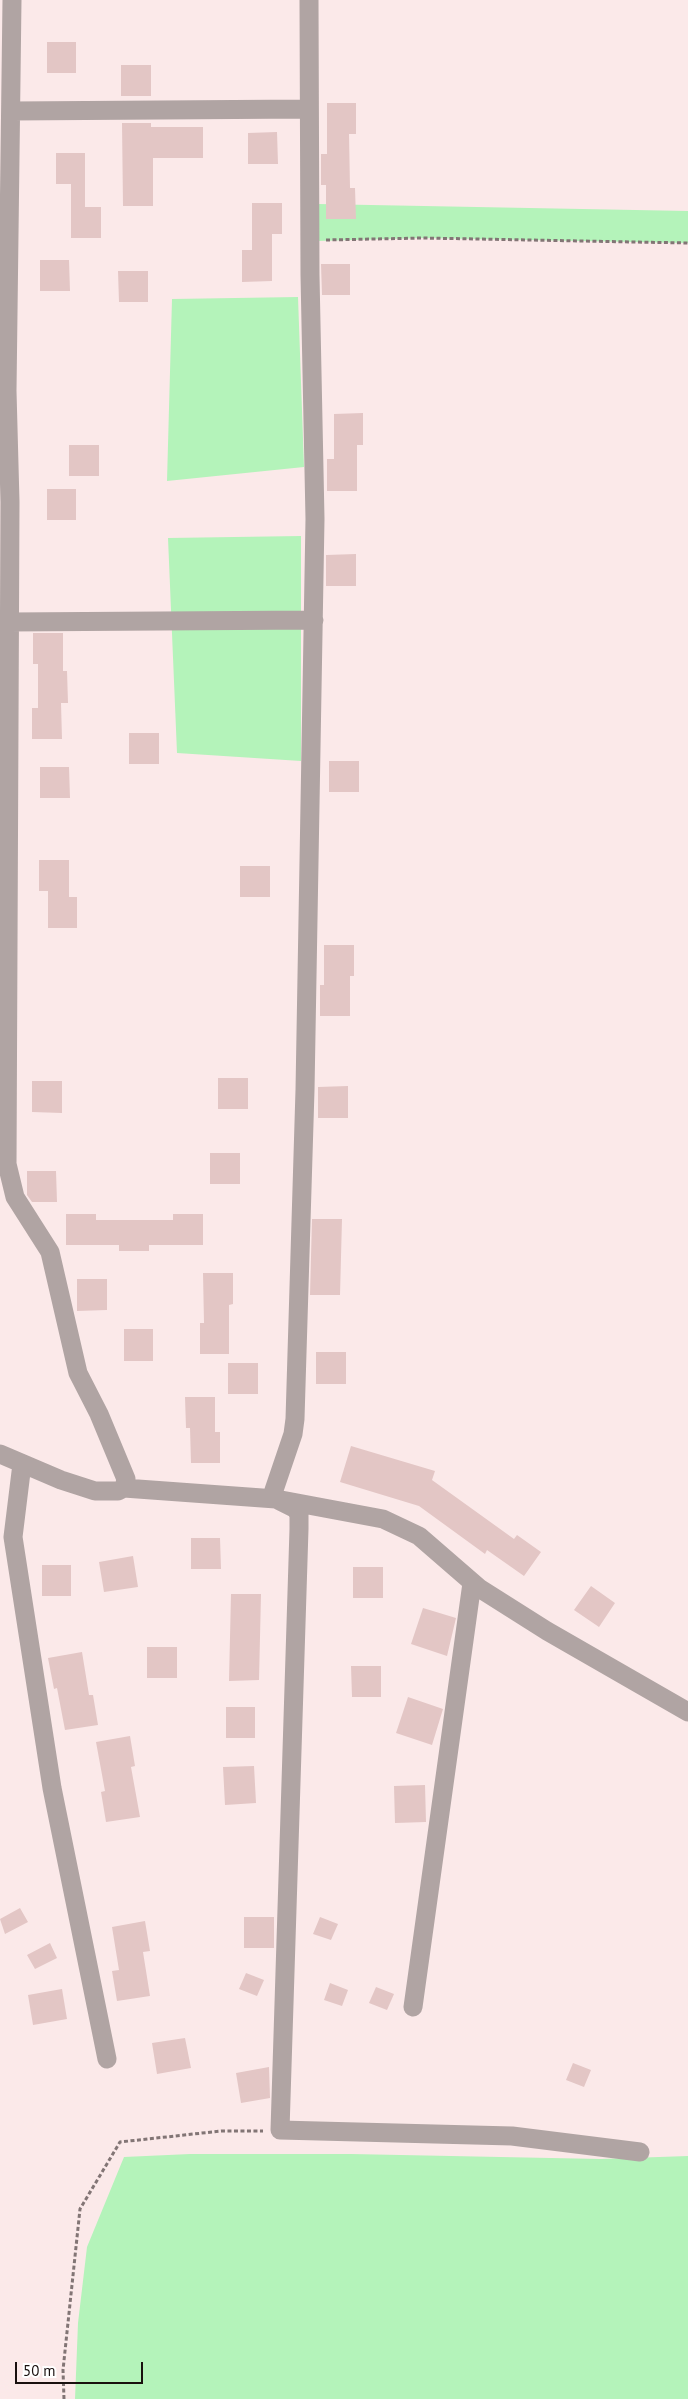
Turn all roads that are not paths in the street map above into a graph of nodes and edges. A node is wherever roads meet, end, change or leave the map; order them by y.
1 (12, 0) edge
2 (309, 0) edge
3 (308, 109) junction
4 (12, 111) junction
5 (5, 502) edge
6 (314, 620) junction
7 (9, 622) junction
8 (0, 1454) edge
9 (22, 1464) junction
10 (124, 1488) junction
11 (276, 1499) junction
12 (472, 1583) junction
13 (688, 1712) edge
14 (413, 2007) dead end
15 (108, 2059) dead end
16 (640, 2152) dead end

1 - 4 street
2 - 3 street
3 - 4 street
3 - 6 street
4 - 5 street
5 - 7 street
6 - 7 street
6 - 11 street
7 - 10 street
8 - 9 street
9 - 10 street
9 - 15 street
10 - 11 street
11 - 12 street
11 - 16 street
12 - 13 street
12 - 14 street

